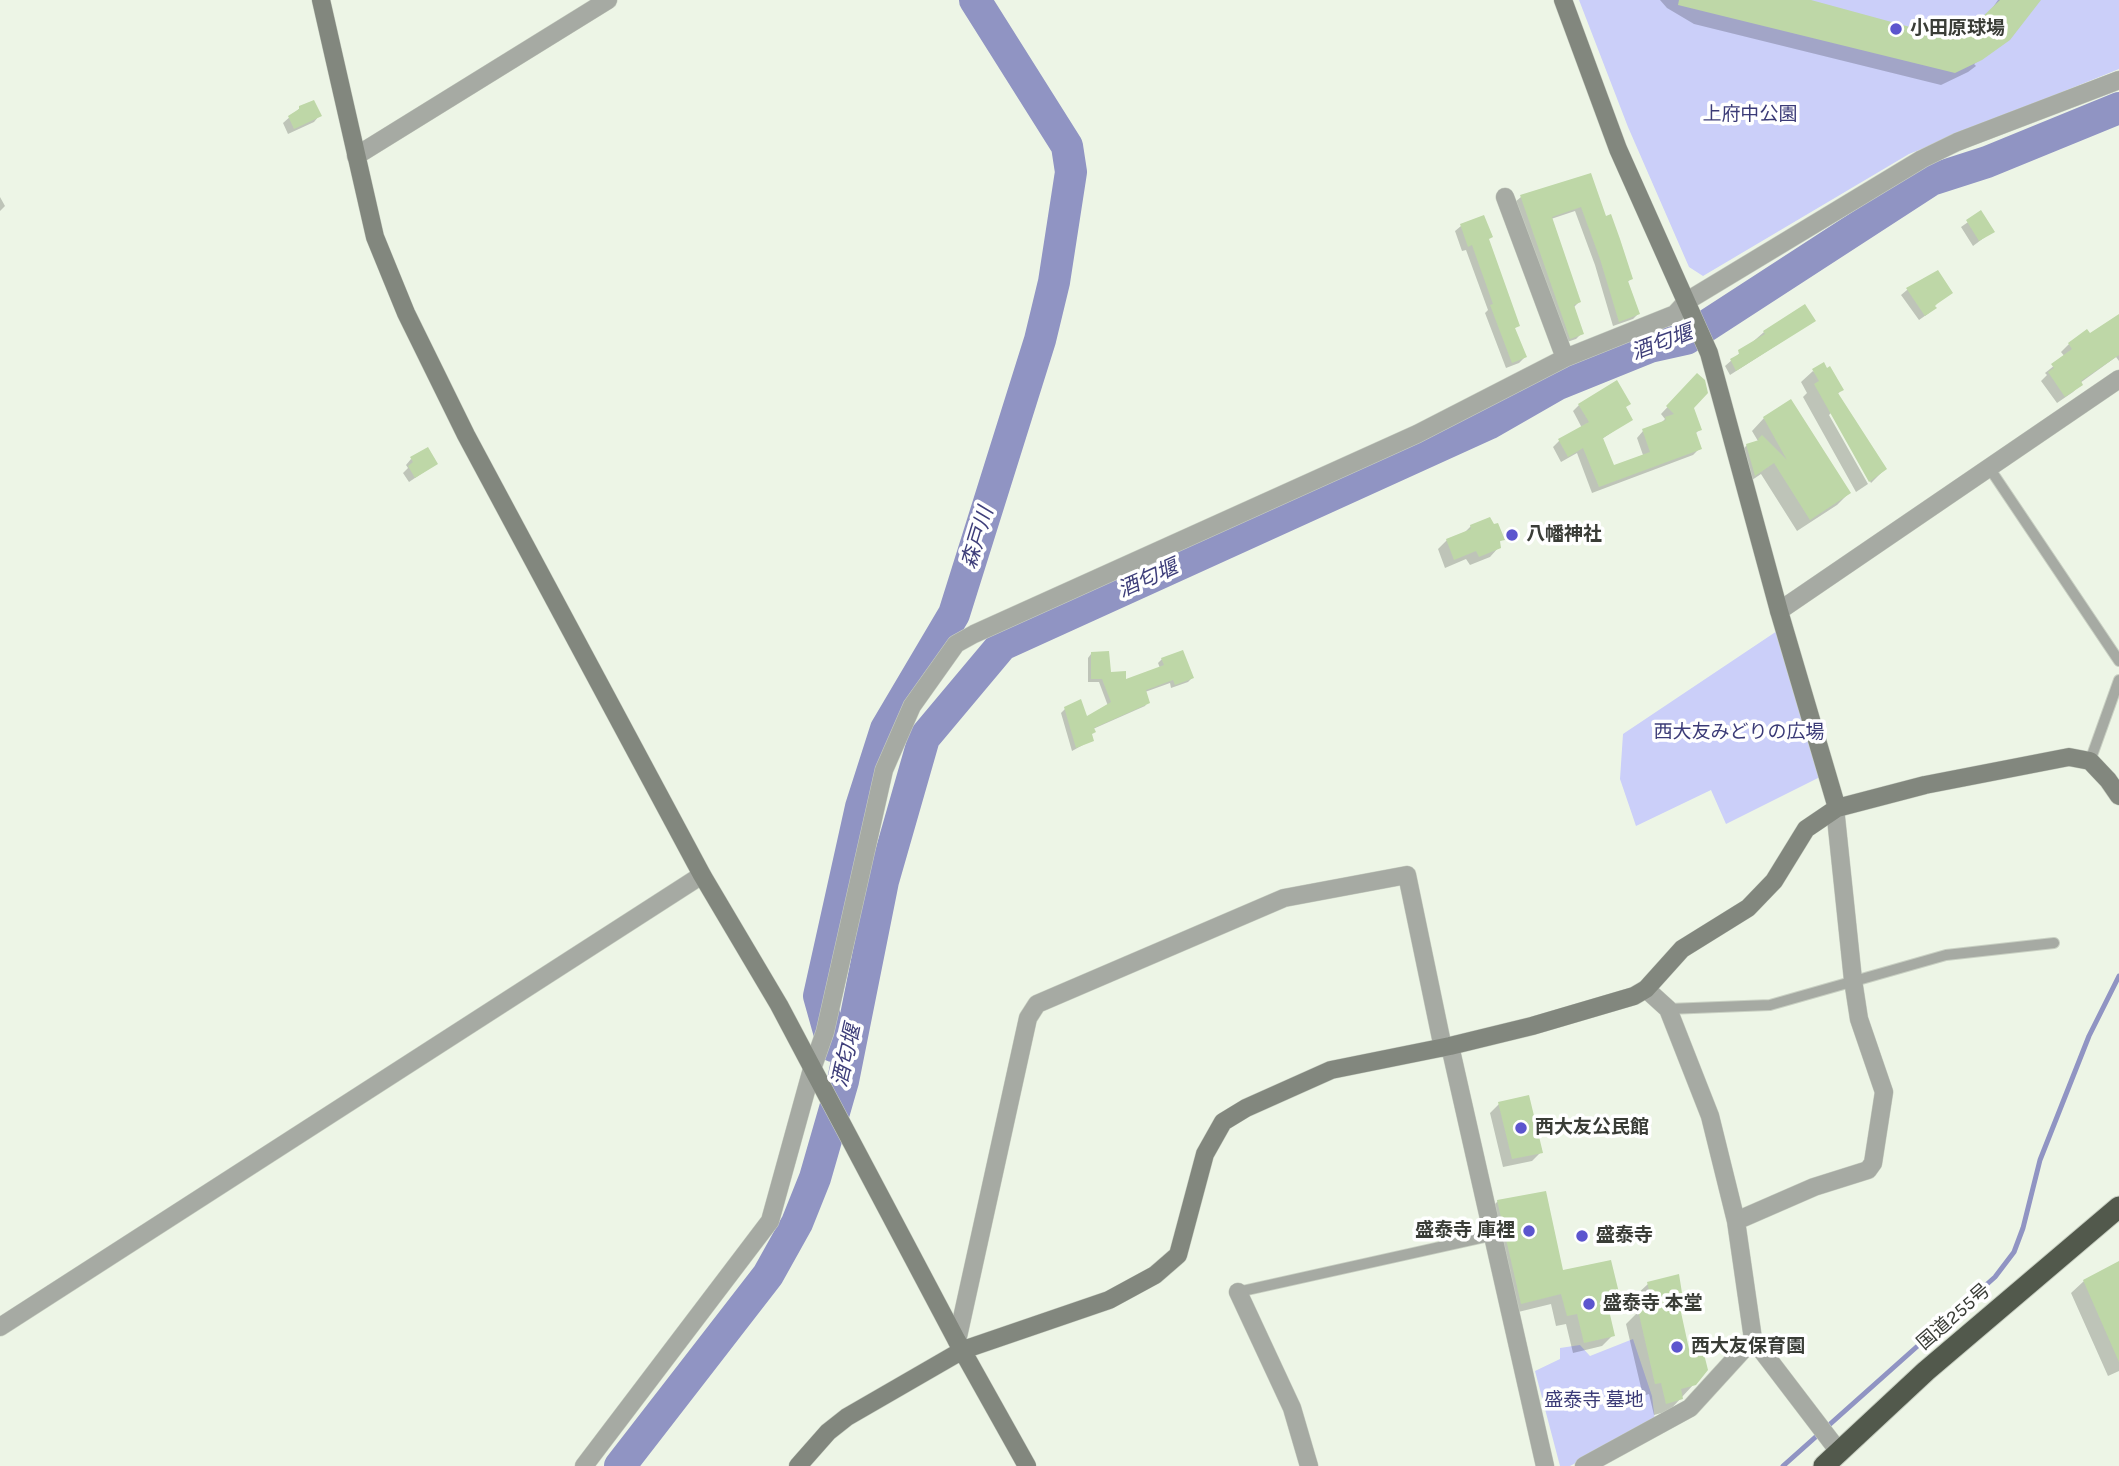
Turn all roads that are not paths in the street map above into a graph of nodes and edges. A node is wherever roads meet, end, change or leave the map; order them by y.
1 (321, 0) edge
2 (608, 0) edge
3 (1563, 0) edge
4 (2119, 80) edge
5 (356, 156) junction
6 (1505, 197) dead end
7 (1686, 301) junction
8 (1564, 358) junction
9 (2119, 379) edge
10 (1990, 469) junction
11 (1779, 611) junction
12 (2119, 660) edge
13 (2119, 680) edge
14 (2090, 761) junction
15 (2119, 796) edge
16 (1836, 808) junction
17 (702, 875) junction
18 (2054, 943) dead end
19 (1853, 980) junction
20 (1647, 989) junction
21 (1668, 1009) junction
22 (1447, 1047) junction
23 (812, 1069) junction
24 (2119, 1207) edge
25 (1736, 1221) junction
26 (1494, 1234) junction
27 (1238, 1292) joint
28 (0, 1326) edge
29 (1753, 1339) junction
30 (960, 1346) junction
31 (1829, 1462) edge
32 (584, 1466) edge
33 (799, 1466) edge
34 (1027, 1466) edge
35 (1308, 1466) edge
36 (1545, 1466) edge
37 (1584, 1466) edge

1 - 5 street
2 - 5 street
3 - 7 street
4 - 7 street
5 - 17 street
6 - 8 street
7 - 8 street
7 - 11 street
8 - 23 street
9 - 10 street
10 - 11 street
10 - 12 lane
11 - 16 street
13 - 14 lane
14 - 15 street
14 - 16 street
16 - 19 street
16 - 20 street
17 - 23 street
17 - 28 street
18 - 19 lane
19 - 21 lane
19 - 25 street
20 - 21 street
20 - 22 street
21 - 25 street
22 - 26 street
22 - 30 street
22 - 30 street
23 - 30 street
23 - 32 street
24 - 31 highway, 国道255号
25 - 29 street
26 - 27 lane
26 - 36 street
27 - 35 street
29 - 31 street
29 - 37 street
30 - 33 street
30 - 34 street

